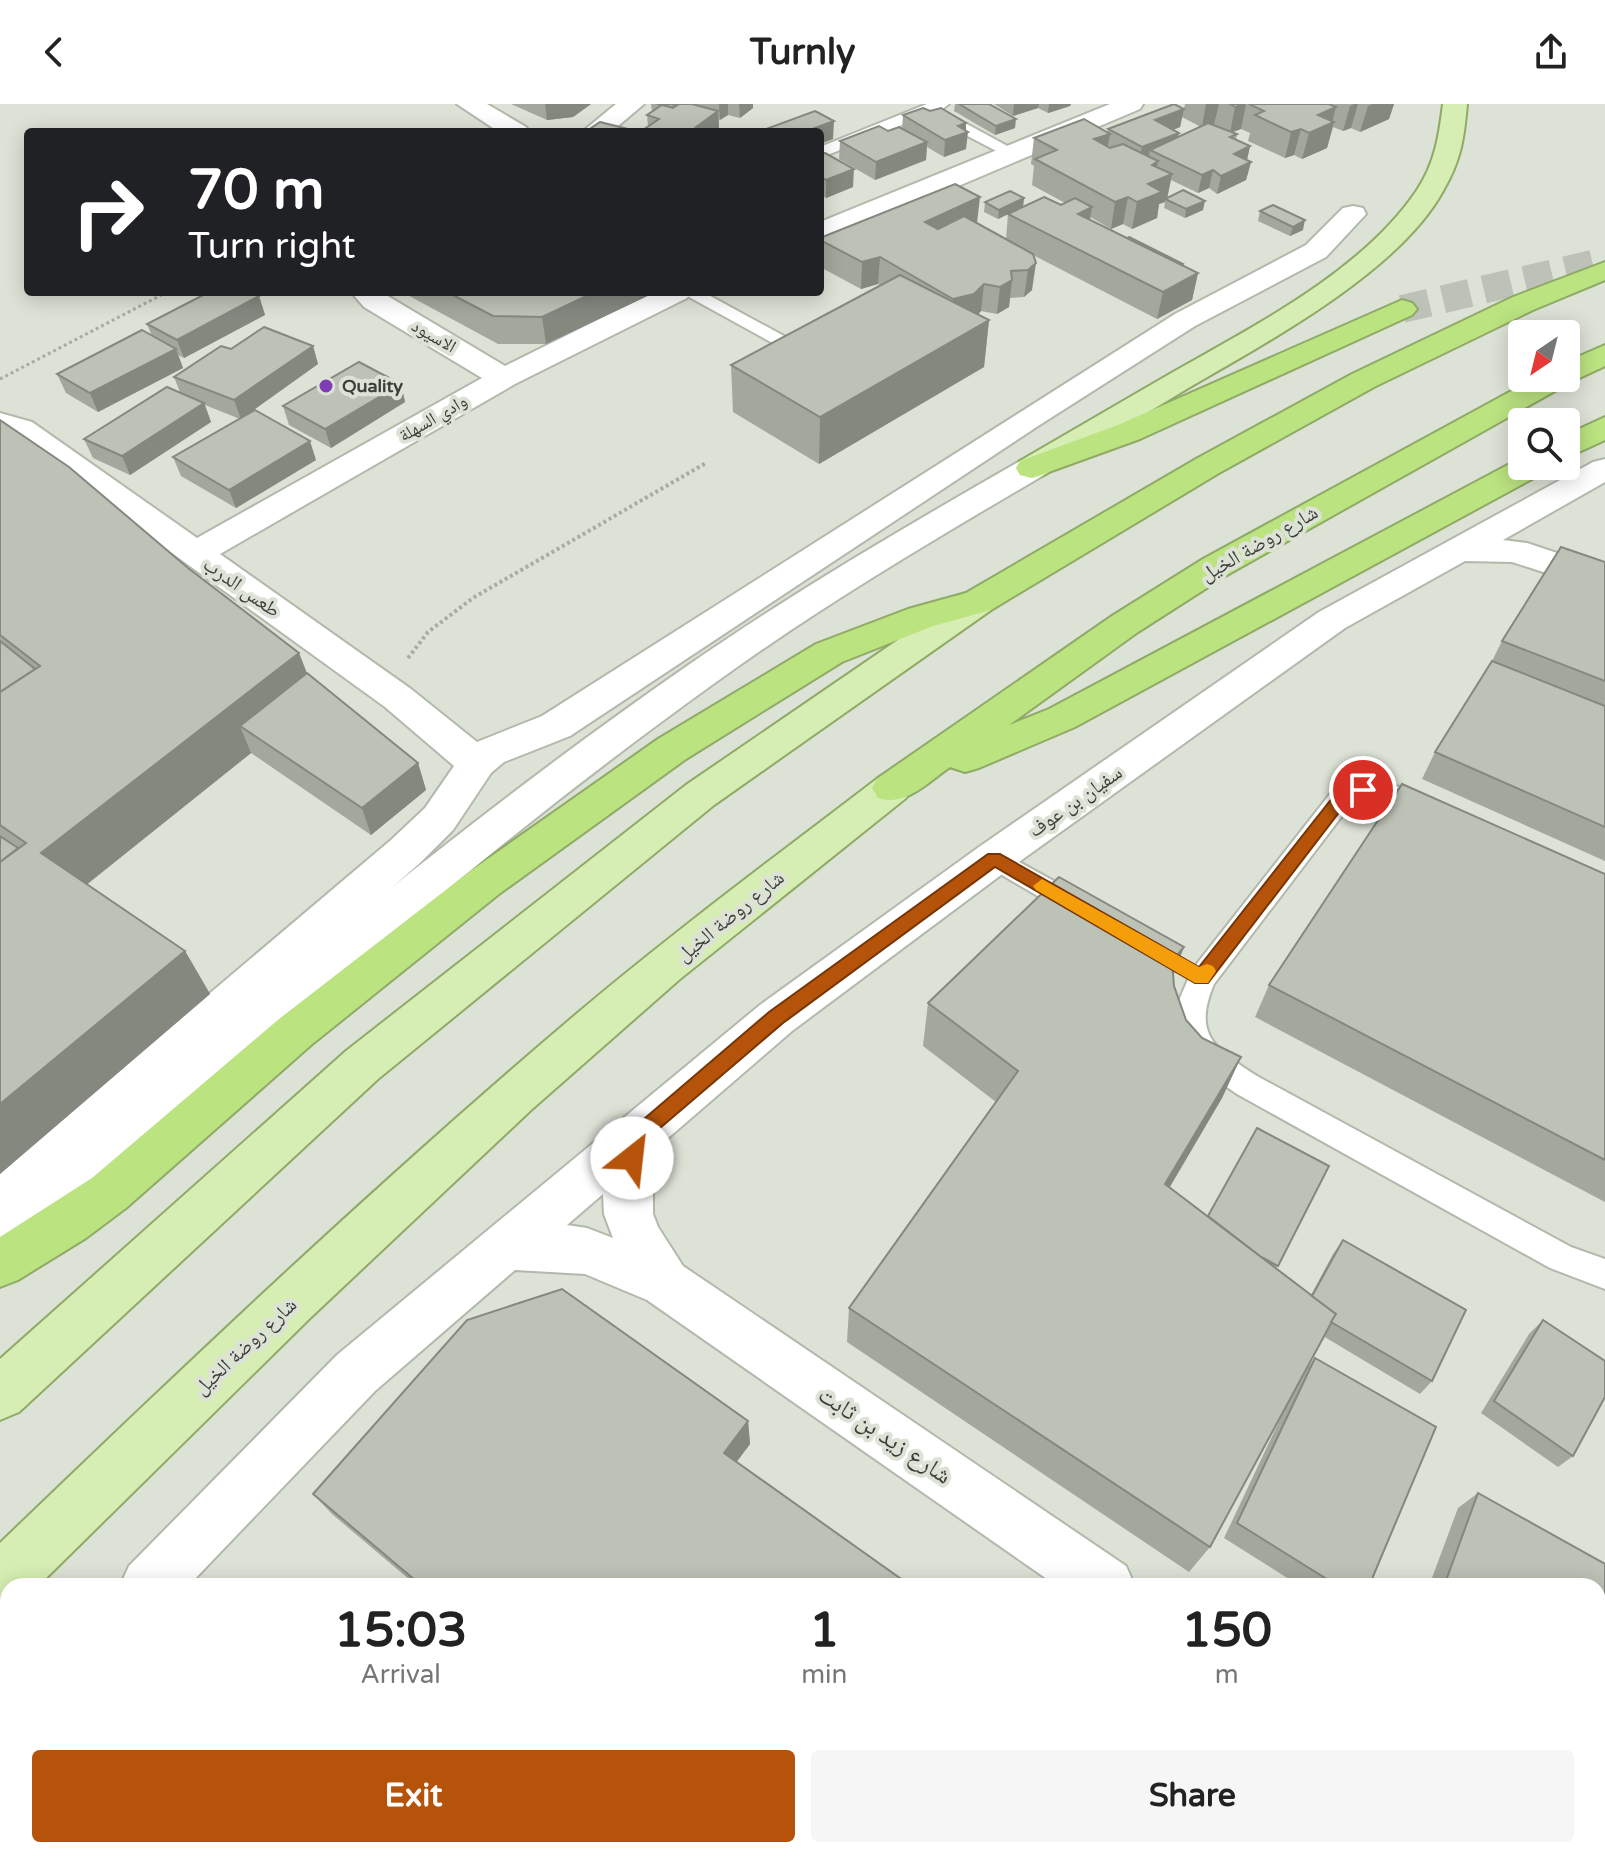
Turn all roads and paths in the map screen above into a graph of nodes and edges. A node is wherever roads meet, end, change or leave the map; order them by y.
1 (469, 104) edge
2 (632, 104) edge
3 (1131, 104) edge
4 (1455, 104) edge
5 (934, 106) edge
6 (510, 128) edge
7 (600, 128) edge
8 (824, 151) edge
9 (1014, 154) junction
10 (1353, 214) dead end
11 (824, 229) edge
12 (1605, 270) edge
13 (159, 296) edge
14 (369, 296) edge
15 (669, 296) edge
16 (697, 296) edge
17 (1402, 309) tunnel mouth
18 (796, 348) edge
19 (1605, 354) edge
20 (1580, 367) edge
21 (504, 378) junction
22 (0, 379) edge
23 (1533, 392) edge
24 (0, 422) edge
25 (1605, 427) edge
26 (1580, 440) edge
27 (706, 463) dead end
28 (1032, 468) junction
29 (1605, 469) edge
30 (1536, 484) edge
31 (1456, 550) junction
32 (194, 554) junction
33 (1572, 569) junction
34 (1605, 581) edge
35 (978, 602) junction
36 (398, 698) junction
37 (477, 763) junction
38 (892, 788) junction
39 (1452, 820) edge
40 (994, 858) junction
41 (1105, 922) edge
42 (1174, 962) edge
43 (1202, 978) junction
44 (638, 1136) junction
45 (0, 1201) edge
46 (507, 1247) junction
47 (0, 1254) edge
48 (0, 1264) edge
49 (1605, 1274) edge
50 (665, 1283) junction
51 (0, 1394) edge
52 (5, 1578) edge
53 (157, 1578) edge
54 (1094, 1578) edge

1 - 6 street
2 - 7 street
3 - 9 street
4 - 28 main road
5 - 8 lane
5 - 9 lane
9 - 11 street
10 - 37 street
12 - 35 highway
13 - 22 path
14 - 21 street, الاسيود
15 - 21 street, وادي السهلة
16 - 18 lane
17 - 28 highway
19 - 20 highway
21 - 32 street, وادي السهلة
23 - 38 highway, شارع روضة الخيل
24 - 32 street, طعس الدرب
25 - 26 highway
27 - 36 path
28 - 47 street
29 - 30 street, سفيان بن عوف
30 - 31 street, سفيان بن عوف
30 - 33 street
30 - 38 highway
31 - 33 street
31 - 40 street, سفيان بن عوف
32 - 36 street, طعس الدرب
33 - 34 street
35 - 48 highway
35 - 51 main road
36 - 37 street, طعس الدرب
37 - 45 street
38 - 52 main road, شارع روضة الخيل
39 - 43 lane
40 - 41 lane
40 - 44 street, سفيان بن عوف
42 - 43 lane
43 - 49 lane
44 - 46 street, سفيان بن عوف
44 - 50 street, شارع زيد بن ثابت
46 - 50 street, شارع زيد بن ثابت
46 - 53 street
50 - 54 street, شارع زيد بن ثابت

